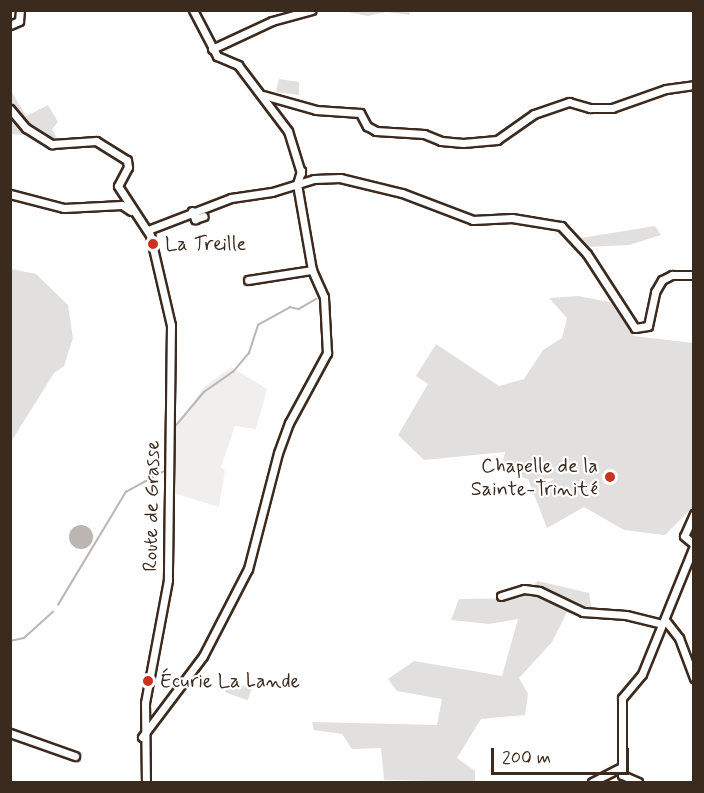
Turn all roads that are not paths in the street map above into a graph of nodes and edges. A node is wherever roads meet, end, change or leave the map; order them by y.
1 (20, 10) edge
2 (194, 10) edge
3 (312, 10) edge
4 (10, 25) edge
5 (212, 49) junction
6 (693, 85) edge
7 (263, 95) junction
8 (10, 109) edge
9 (301, 178) junction
10 (10, 194) edge
11 (192, 211) junction
12 (138, 215) junction
13 (204, 216) dead end
14 (148, 230) junction
15 (312, 270) junction
16 (693, 275) edge
17 (248, 280) dead end
18 (693, 514) edge
19 (693, 545) edge
20 (501, 596) dead end
21 (663, 622) junction
22 (693, 678) edge
23 (142, 724) junction
24 (154, 725) junction
25 (10, 733) edge
26 (142, 737) junction
27 (75, 756) dead end
28 (621, 767) junction
29 (146, 783) edge
30 (592, 783) edge
31 (638, 783) edge

1 - 4 street
2 - 5 street
3 - 5 street
5 - 7 street
6 - 7 street
7 - 9 street
8 - 12 street
9 - 11 street
9 - 15 street
9 - 16 street
10 - 12 street
11 - 13 street
11 - 14 street
12 - 14 street
14 - 23 street, Route de Grasse
15 - 17 street
15 - 24 street
18 - 19 street
19 - 21 street
20 - 21 street
21 - 22 street
21 - 28 street
23 - 24 street
23 - 26 street, Route de Grasse
24 - 26 street
25 - 27 street
26 - 29 street, Route de Grasse
28 - 30 street
28 - 31 street

